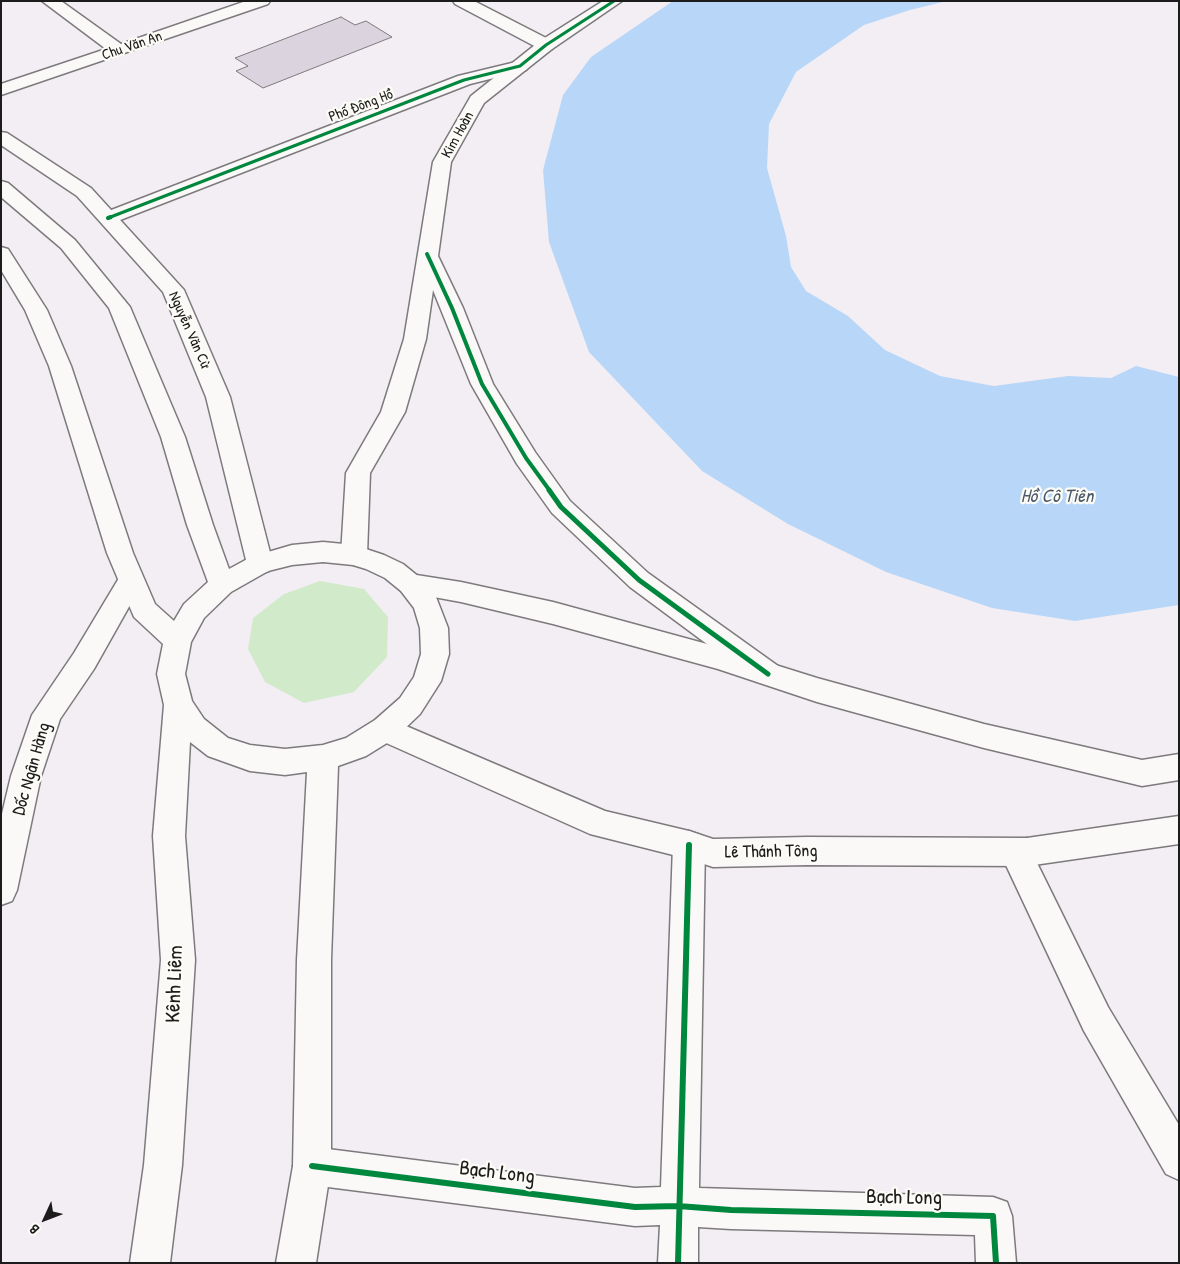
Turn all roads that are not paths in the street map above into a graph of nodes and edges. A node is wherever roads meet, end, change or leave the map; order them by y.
1 (50, 1) edge
2 (262, 1) edge
3 (461, 1) edge
4 (614, 1) edge
5 (204, 6) dead end
6 (218, 16) junction
7 (546, 45) junction
8 (119, 50) junction
9 (520, 66) junction
10 (1, 90) edge
11 (1, 138) edge
12 (1, 187) edge
13 (108, 218) junction
14 (1, 253) edge
15 (427, 254) junction
16 (354, 555) junction
17 (260, 564) junction
18 (131, 580) junction
19 (410, 584) junction
20 (222, 585) junction
21 (177, 641) junction
22 (768, 674) junction
23 (178, 705) junction
24 (385, 730) junction
25 (323, 758) junction
26 (1179, 767) edge
27 (1179, 830) edge
28 (689, 845) junction
29 (1027, 852) junction
30 (1, 890) edge
31 (1179, 1161) edge
32 (312, 1166) junction
33 (678, 1206) junction
34 (150, 1263) edge
35 (296, 1263) edge
36 (678, 1263) edge
37 (996, 1263) edge

1 - 8 street
2 - 6 street, Chu Văn An
3 - 7 street
4 - 7 street, Phố Đông Hồ
5 - 6 street
6 - 8 street, Chu Văn An
7 - 9 street, Phố Đông Hồ
8 - 10 street, Chu Văn An
9 - 13 street, Phố Đông Hồ
9 - 15 street, Kim Hoàn
11 - 13 street, Nguyễn Văn Cừ
12 - 20 street
13 - 17 street, Nguyễn Văn Cừ
14 - 18 street
15 - 16 street, Kim Hoàn
15 - 22 street
16 - 17 street
16 - 19 street
17 - 20 street
18 - 21 street
18 - 30 street, Dốc Ngân Hàng
19 - 22 street
19 - 24 street
20 - 21 street
21 - 23 street
22 - 26 street
23 - 25 street
23 - 34 street, Kênh Liêm
24 - 25 street
24 - 28 street, Lê Thánh Tông
25 - 32 street
27 - 29 street, Lê Thánh Tông
28 - 29 street, Lê Thánh Tông
28 - 33 street
29 - 31 street
32 - 33 street, Bạch Long
32 - 35 street
33 - 36 street
33 - 37 street, Bạch Long

